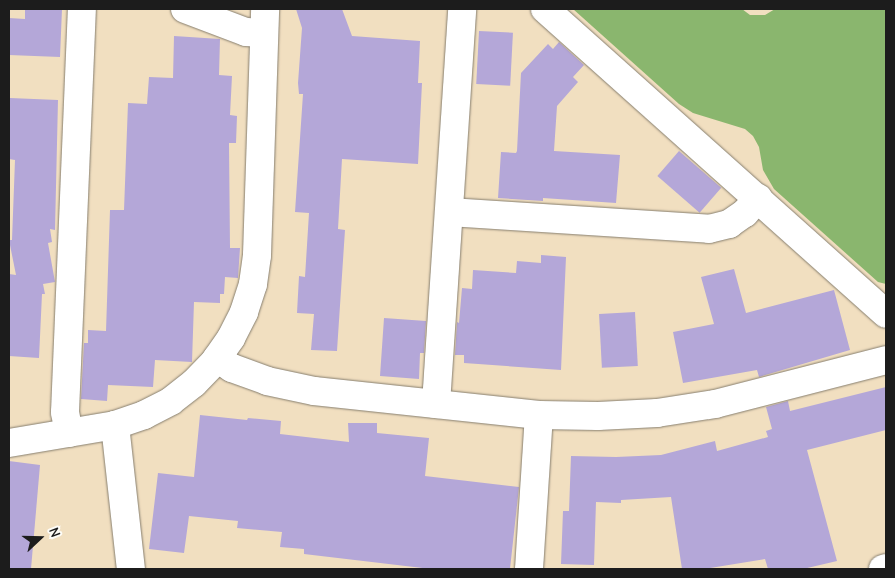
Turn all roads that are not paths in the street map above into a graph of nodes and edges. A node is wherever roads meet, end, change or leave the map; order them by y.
1 (82, 9) edge
2 (185, 9) edge
3 (462, 9) edge
4 (545, 9) edge
5 (264, 21) edge
6 (758, 198) junction
7 (449, 212) junction
8 (886, 314) edge
9 (217, 358) junction
10 (886, 360) edge
11 (436, 404) junction
12 (539, 415) junction
13 (114, 425) junction
14 (69, 433) junction
15 (9, 443) edge
16 (131, 569) edge
17 (529, 569) edge

1 - 14 street
2 - 5 street
3 - 7 street
4 - 6 street
5 - 9 street
6 - 7 street
6 - 8 street
7 - 11 street
9 - 11 street
9 - 13 street
10 - 12 street
11 - 12 street
12 - 17 street
13 - 14 street
13 - 16 street
14 - 15 street

